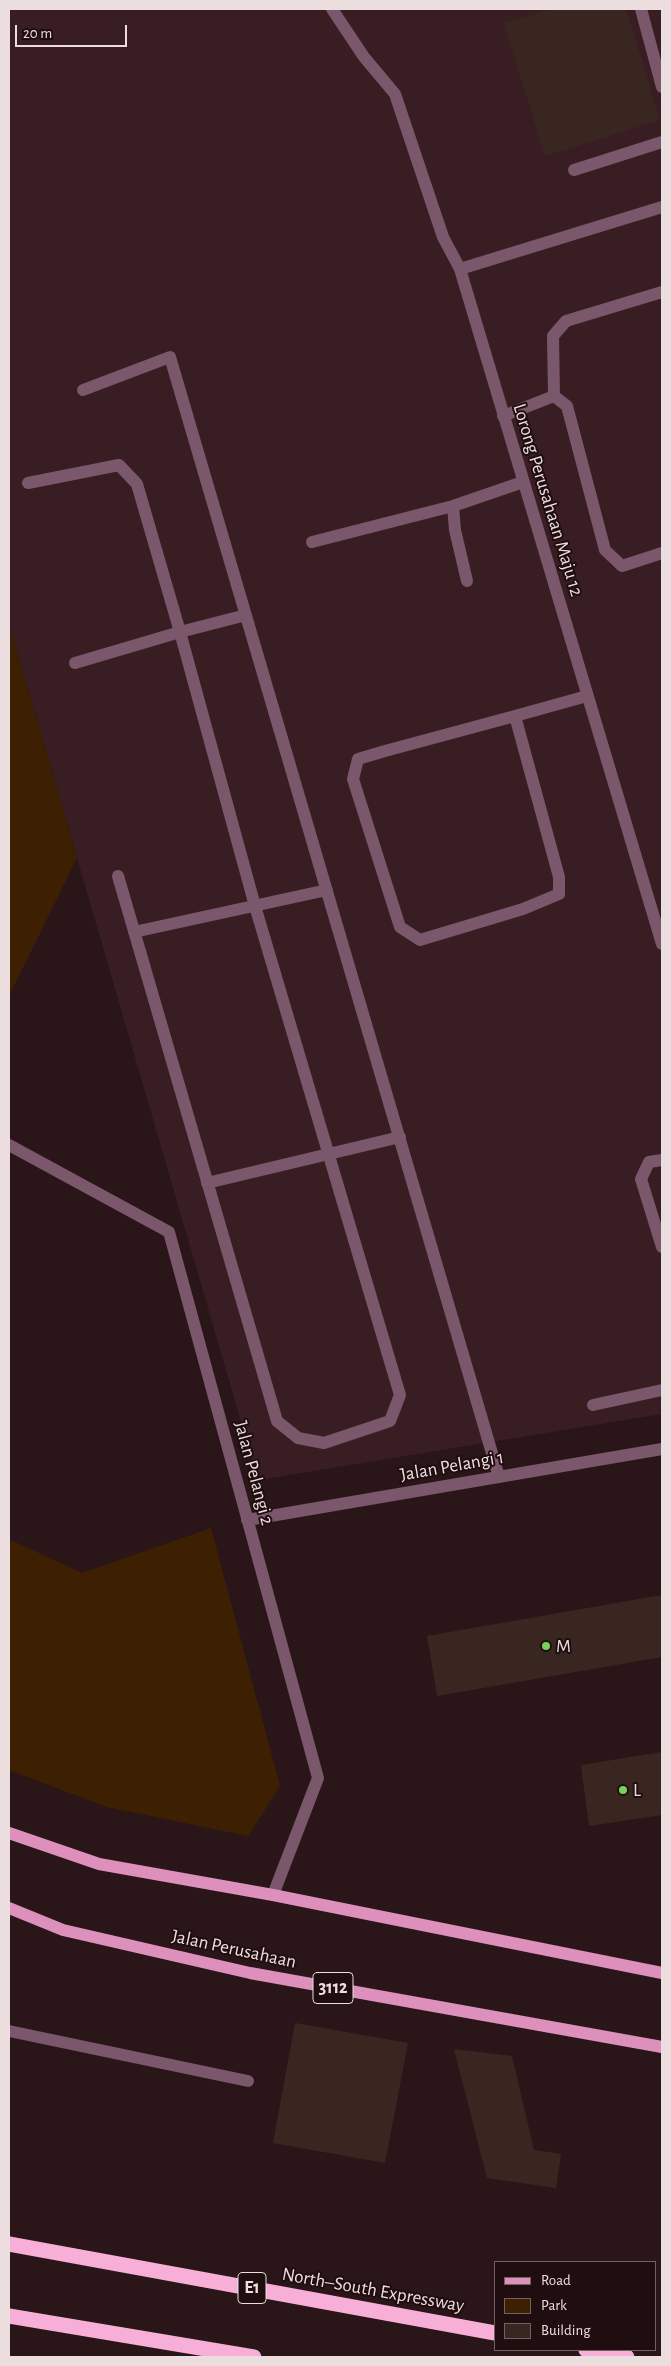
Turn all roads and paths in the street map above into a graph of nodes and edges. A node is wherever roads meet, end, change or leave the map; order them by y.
1 (332, 9) edge
2 (641, 9) edge
3 (662, 87) edge
4 (662, 142) edge
5 (574, 170) dead end
6 (662, 207) edge
7 (460, 269) junction
8 (662, 292) edge
9 (83, 390) dead end
10 (554, 396) junction
11 (503, 416) junction
12 (523, 482) junction
13 (28, 483) dead end
14 (453, 506) junction
15 (312, 542) dead end
16 (662, 553) edge
17 (467, 581) dead end
18 (246, 615) junction
19 (180, 632) junction
20 (75, 663) dead end
21 (588, 696) junction
22 (515, 716) junction
23 (118, 876) dead end
24 (326, 890) junction
25 (255, 906) junction
26 (134, 932) junction
27 (662, 944) edge
28 (400, 1137) junction
29 (9, 1145) edge
30 (328, 1154) junction
31 (662, 1160) edge
32 (207, 1183) junction
33 (662, 1247) edge
34 (662, 1390) edge
35 (592, 1405) dead end
36 (662, 1449) edge
37 (498, 1477) junction
38 (248, 1520) junction
39 (9, 1834) edge
40 (273, 1894) junction
41 (9, 1908) edge
42 (662, 1973) edge
43 (9, 2031) edge
44 (662, 2047) edge
45 (248, 2080) dead end
46 (9, 2244) edge
47 (9, 2316) edge
48 (493, 2333) edge
49 (592, 2351) edge
50 (254, 2357) edge
51 (627, 2357) edge

1 - 7 street, Lorong Perusahaan Maju 12
2 - 3 street
4 - 5 street
6 - 7 street
7 - 11 street, Lorong Perusahaan Maju 12
8 - 10 street
9 - 18 street
10 - 11 street
10 - 16 street
11 - 12 street, Lorong Perusahaan Maju 12
12 - 14 street
12 - 21 street, Lorong Perusahaan Maju 12
13 - 19 street
14 - 15 street
14 - 17 street
18 - 19 street
18 - 24 street
19 - 20 street
19 - 25 street
21 - 22 street
21 - 27 street, Lorong Perusahaan Maju 12
22 - 22 street
23 - 26 street
24 - 25 street
24 - 28 street
25 - 26 street
25 - 30 street
26 - 32 street
28 - 30 street
28 - 37 street
29 - 38 street, Jalan Pelangi 2
30 - 32 street
30 - 32 street
31 - 33 street
34 - 35 street
36 - 37 street, Jalan Pelangi 1
37 - 38 street, Jalan Pelangi 1
38 - 40 street, Jalan Pelangi 2
39 - 40 main road
40 - 42 main road
41 - 44 main road, Jalan Perusahaan / 3112
43 - 45 street
46 - 48 highway, North–South Expressway / E1
47 - 50 highway
49 - 51 highway

